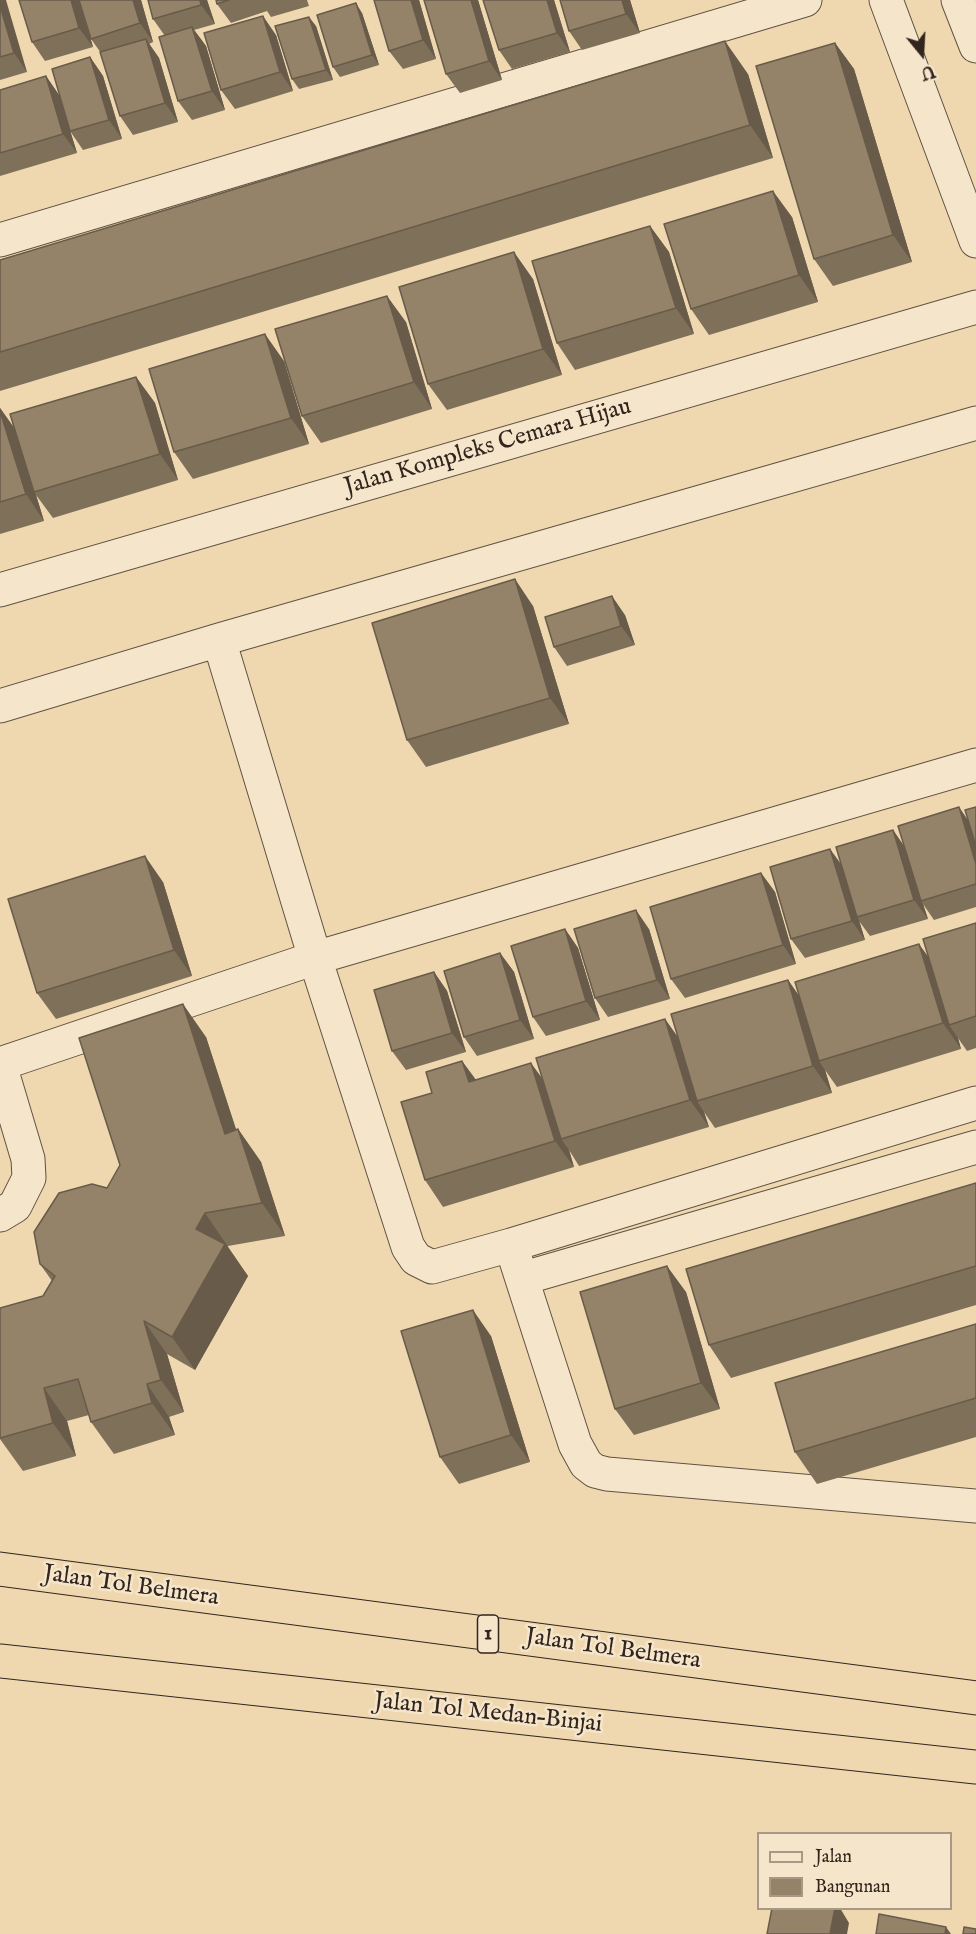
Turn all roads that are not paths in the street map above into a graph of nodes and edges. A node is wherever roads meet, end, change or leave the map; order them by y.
1 (805, 0) edge
2 (886, 0) edge
3 (958, 0) edge
4 (976, 46) edge
5 (0, 240) edge
6 (976, 241) edge
7 (976, 307) edge
8 (976, 423) edge
9 (0, 590) edge
10 (219, 640) junction
11 (0, 706) edge
12 (976, 765) edge
13 (315, 958) junction
14 (0, 1065) edge
15 (976, 1103) edge
16 (976, 1146) edge
17 (0, 1215) edge
18 (511, 1245) junction
19 (524, 1278) junction
20 (976, 1506) edge
21 (0, 1569) edge
22 (0, 1661) edge
23 (976, 1698) edge
24 (976, 1767) edge

1 - 5 street
2 - 6 street
3 - 4 street
7 - 9 street, Jalan Kompleks Cemara Hijau
8 - 10 street
10 - 11 street
10 - 13 street
12 - 13 street
13 - 14 street
13 - 18 street
14 - 17 street
15 - 18 street
16 - 19 street
18 - 19 street
19 - 20 street
21 - 23 highway, Jalan Tol Belmera / 1
22 - 24 highway, Jalan Tol Medan–Binjai

